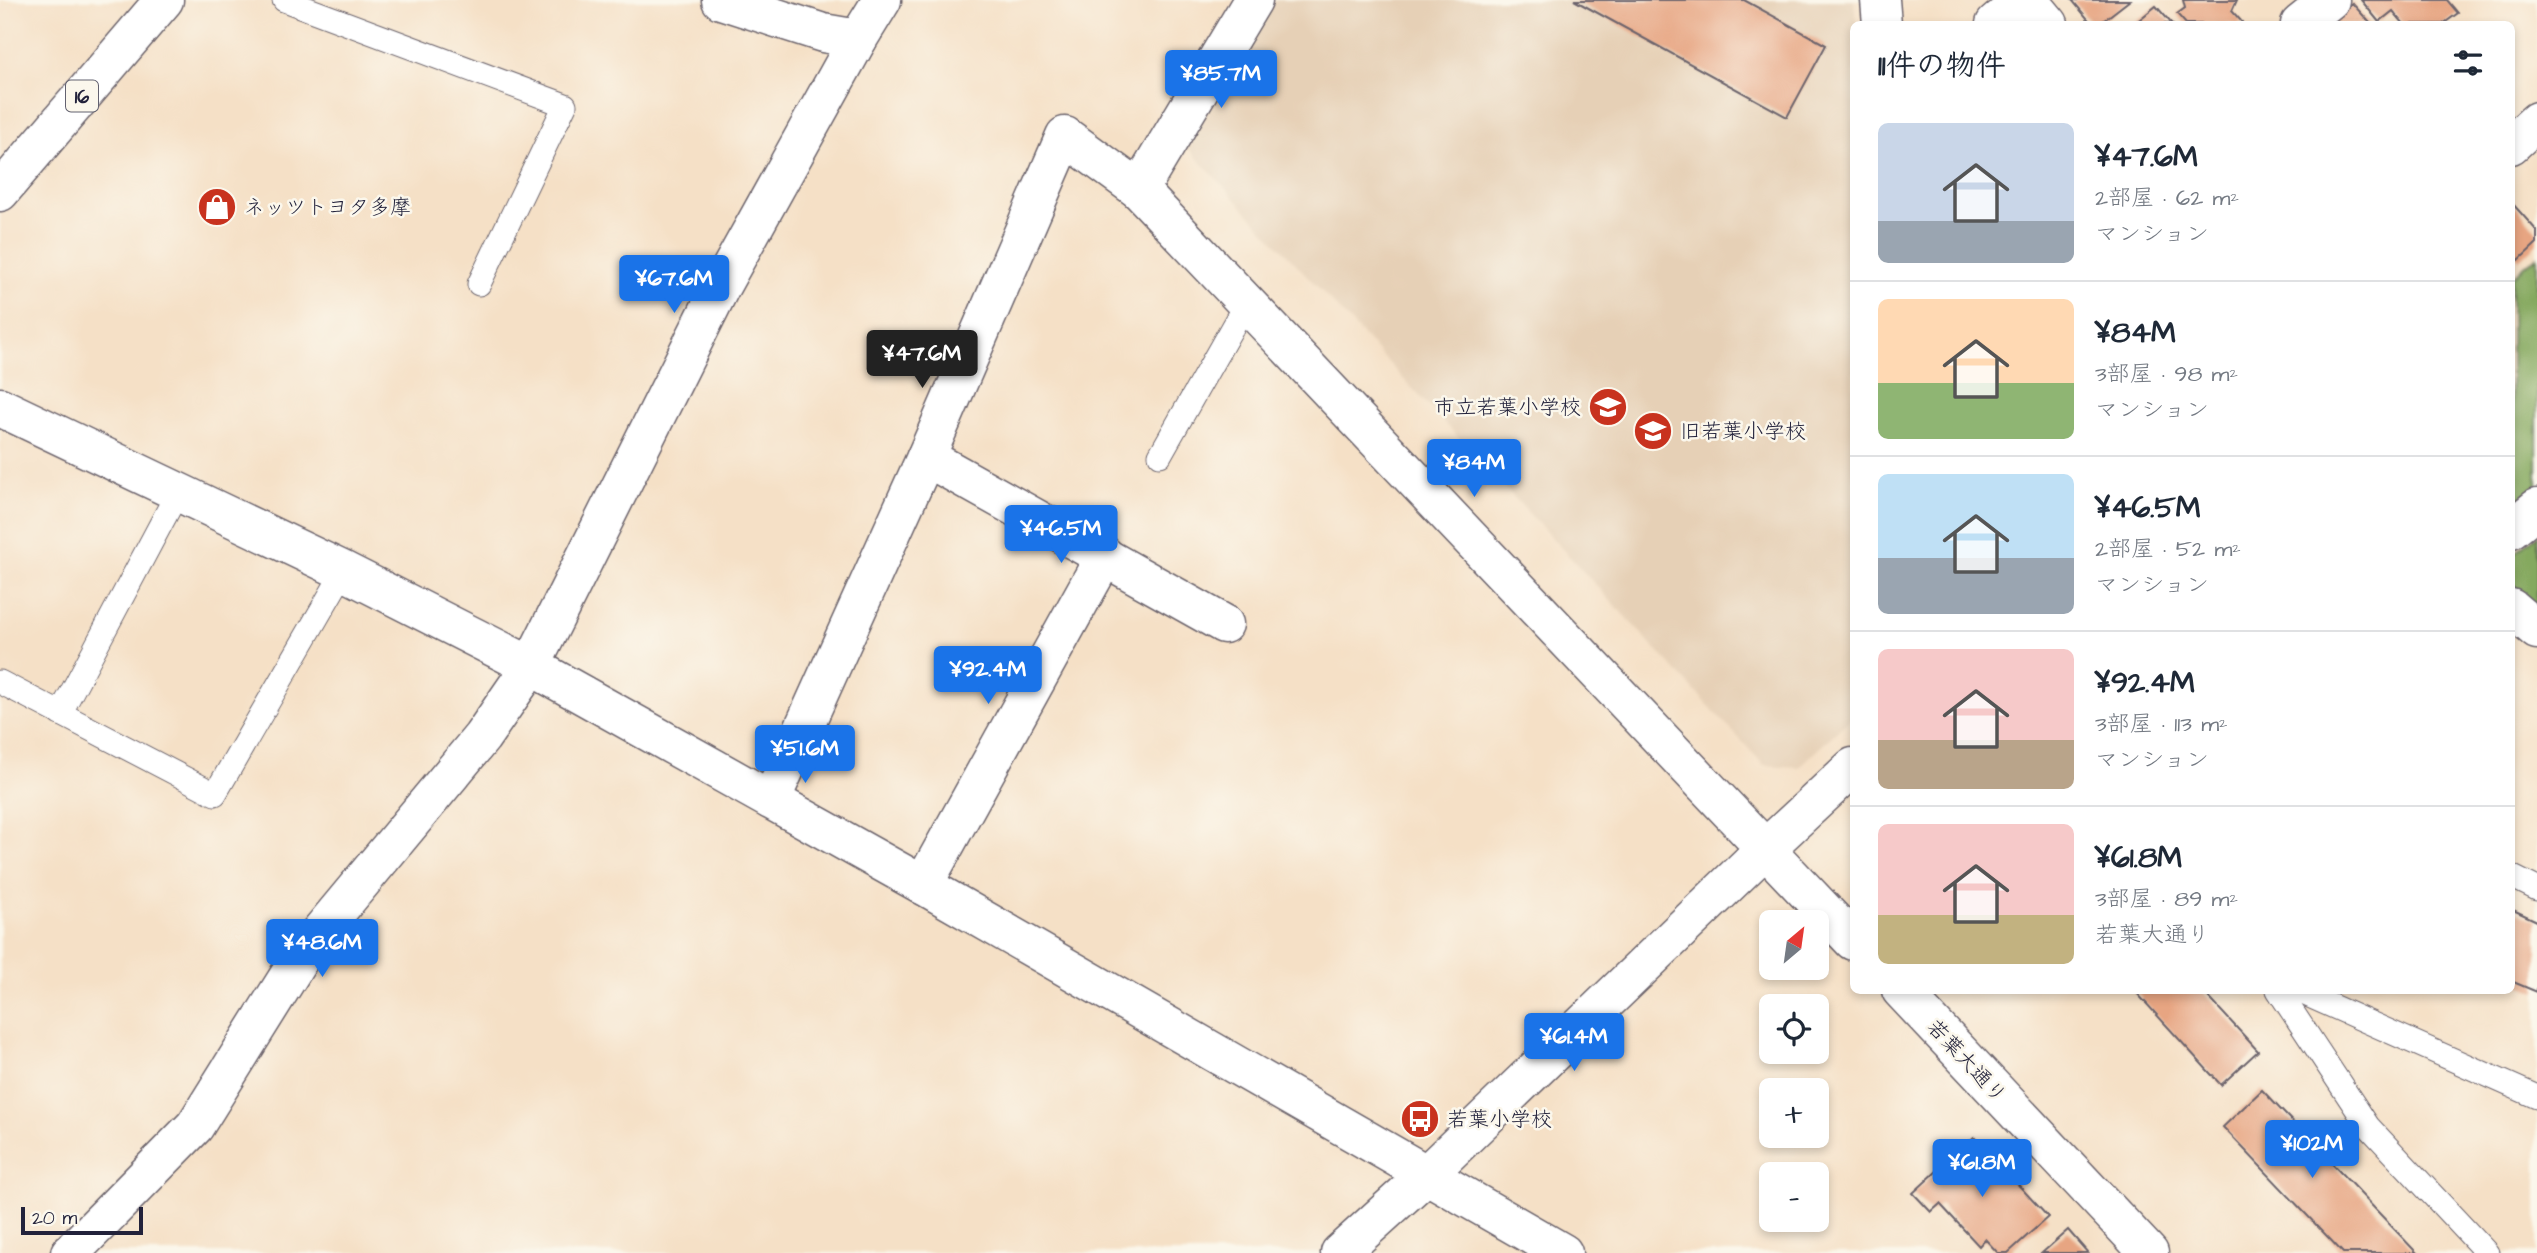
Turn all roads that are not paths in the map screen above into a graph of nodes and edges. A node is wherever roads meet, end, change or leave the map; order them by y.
1 (164, 0) edge
2 (284, 0) edge
3 (721, 0) edge
4 (882, 0) edge
5 (1253, 0) edge
6 (1880, 0) edge
7 (2023, 0) edge
8 (2029, 0) edge
9 (2330, 0) edge
10 (1882, 21) edge
11 (1998, 21) edge
12 (2046, 21) edge
13 (2304, 21) edge
14 (858, 39) junction
15 (2537, 121) edge
16 (2515, 141) edge
17 (1139, 190) junction
18 (0, 192) edge
19 (479, 284) dead end
20 (1246, 303) junction
21 (0, 407) edge
22 (1160, 455) dead end
23 (926, 457) junction
24 (179, 490) junction
25 (2537, 508) edge
26 (2515, 526) edge
27 (1105, 556) junction
28 (344, 571) junction
29 (2515, 612) edge
30 (1224, 624) dead end
31 (2537, 631) edge
32 (531, 666) junction
33 (0, 682) edge
34 (60, 714) junction
35 (1850, 770) edge
36 (771, 800) junction
37 (1766, 848) junction
38 (2515, 878) edge
39 (923, 885) junction
40 (2537, 889) edge
41 (1850, 937) edge
42 (1904, 994) edge
43 (2281, 994) edge
44 (2304, 994) edge
45 (2537, 1097) edge
46 (1425, 1176) junction
47 (70, 1253) edge
48 (1340, 1253) edge
49 (1563, 1253) edge
50 (2149, 1253) edge
51 (2487, 1253) edge

1 - 18 street, 16
2 - 19 lane
3 - 14 street
4 - 14 street
5 - 17 street
6 - 10 street
7 - 11 street
8 - 12 street
9 - 13 street
14 - 32 street
15 - 16 street
17 - 20 street
17 - 23 street
20 - 22 lane
20 - 37 street
21 - 24 street
23 - 27 street
23 - 36 street
24 - 28 street
24 - 34 lane
25 - 26 street
27 - 30 street
27 - 39 street
28 - 32 street
28 - 34 lane
29 - 31 street
32 - 36 street
32 - 47 street
33 - 34 lane
35 - 37 street
36 - 39 street
37 - 41 street
37 - 46 street
38 - 40 lane
39 - 46 street
42 - 50 street, 若葉大通り
43 - 51 lane
44 - 45 lane
46 - 48 street
46 - 49 street

